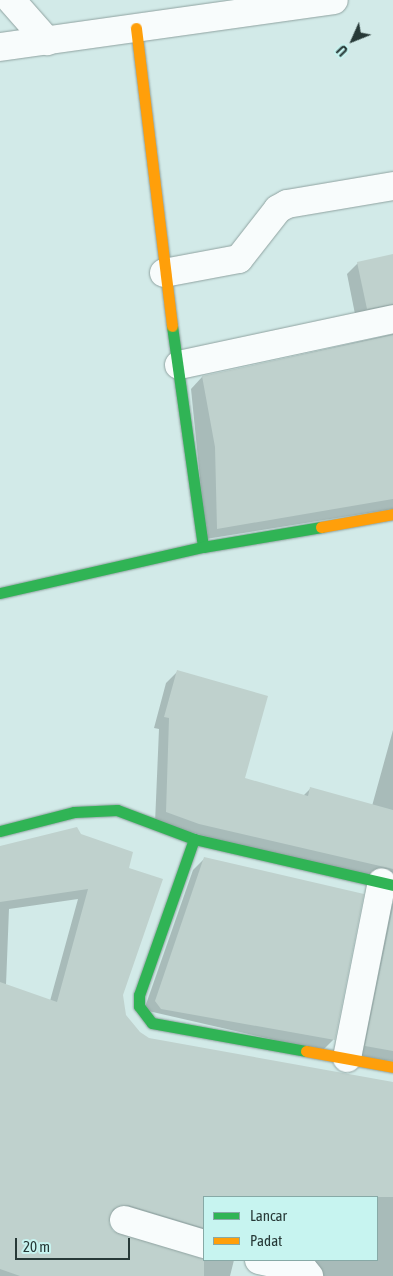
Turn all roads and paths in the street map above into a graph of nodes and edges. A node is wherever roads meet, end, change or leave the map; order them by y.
1 (10, 0) edge
2 (334, 0) edge
3 (284, 3) edge
4 (136, 28) junction
5 (47, 41) junction
6 (0, 47) edge
7 (393, 186) edge
8 (164, 273) junction
9 (393, 319) edge
10 (179, 365) junction
11 (393, 514) edge
12 (203, 547) junction
13 (0, 593) edge
14 (0, 831) edge
15 (194, 839) junction
16 (387, 884) edge
17 (346, 1058) junction
18 (393, 1067) edge
19 (124, 1220) dead end
20 (203, 1244) edge
21 (264, 1261) edge
22 (309, 1276) edge

1 - 5 street
2 - 3 street
3 - 4 street
4 - 5 street
4 - 8 street
5 - 6 street
7 - 8 street
8 - 10 street
9 - 10 street
10 - 12 street
11 - 12 street
12 - 13 street
14 - 15 street
15 - 16 street
15 - 17 street
16 - 17 street
17 - 18 street
19 - 20 street
21 - 22 street

